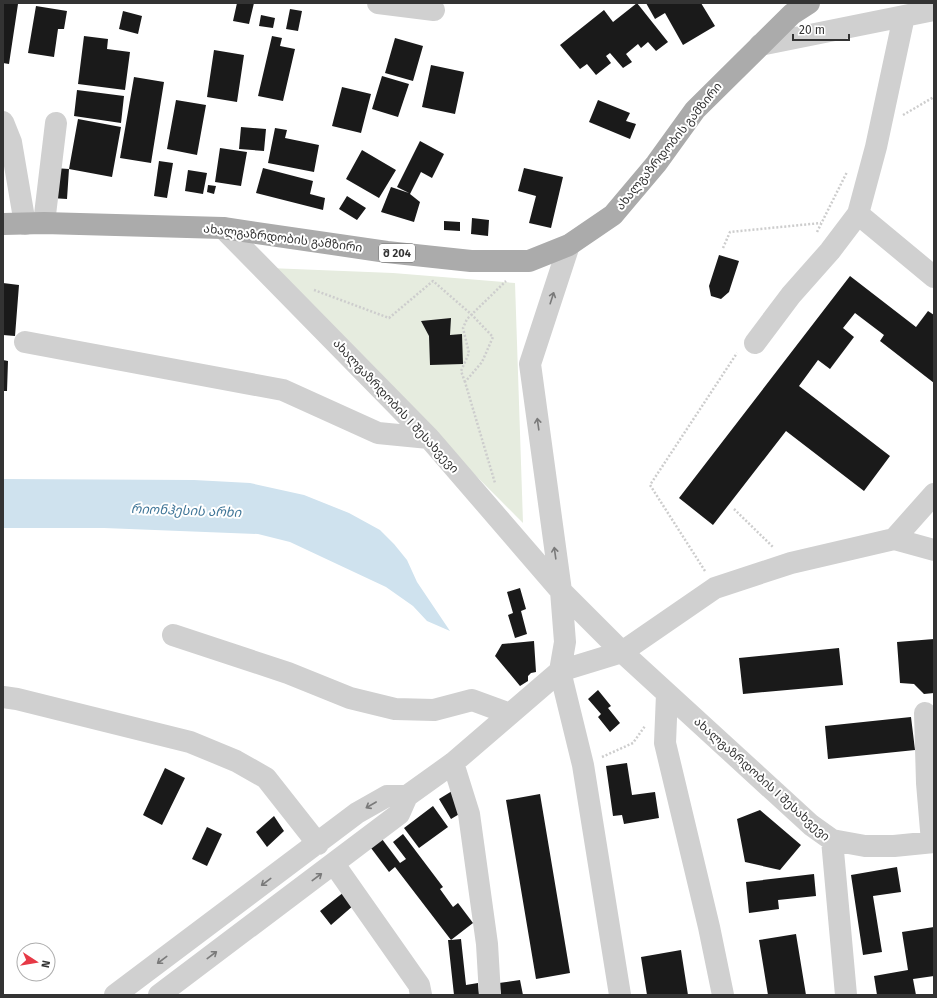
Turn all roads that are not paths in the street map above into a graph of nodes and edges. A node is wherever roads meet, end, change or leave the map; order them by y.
1 (378, 3) edge
2 (809, 3) edge
3 (434, 10) dead end
4 (934, 10) edge
5 (904, 16) junction
6 (760, 45) junction
7 (3, 122) edge
8 (56, 123) dead end
9 (858, 214) junction
10 (35, 223) junction
11 (3, 224) edge
12 (223, 228) junction
13 (569, 245) junction
14 (934, 277) edge
15 (25, 342) dead end
16 (756, 343) dead end
17 (429, 438) junction
18 (934, 494) edge
19 (894, 539) junction
20 (934, 550) edge
21 (561, 591) junction
22 (174, 635) dead end
23 (622, 652) junction
24 (560, 671) junction
25 (667, 694) junction
26 (3, 697) edge
27 (925, 713) dead end
28 (510, 714) junction
29 (453, 762) junction
30 (407, 796) junction
31 (832, 840) junction
32 (933, 842) edge
33 (318, 844) junction
34 (334, 864) junction
35 (115, 995) edge
36 (159, 995) edge
37 (421, 995) edge
38 (490, 995) edge
39 (620, 995) edge
40 (723, 995) edge
41 (846, 995) edge

1 - 3 street
2 - 6 main road, ახალგაზრდობის გამზირი / შ 204
4 - 5 street
5 - 6 street
5 - 9 street
6 - 13 main road, ახალგაზრდობის გამზირი / შ 204
7 - 10 street
8 - 10 street
9 - 14 street
9 - 16 street
10 - 11 main road, ახალგაზრდობის გამზირი / შ 204
10 - 12 main road, ახალგაზრდობის გამზირი / შ 204
12 - 13 main road, ახალგაზრდობის გამზირი / შ 204
12 - 17 street, ახალგაზრდობის I შესახვევი
21 -> 13 street
15 - 17 street
17 - 21 street, ახალგაზრდობის I შესახვევი
18 - 19 street
19 - 20 street
19 - 23 street
21 - 23 street, ახალგაზრდობის I შესახვევი
21 - 24 street
22 - 28 street
23 - 24 street
23 - 25 street, ახალგაზრდობის I შესახვევი
24 - 28 street
24 - 39 street
25 - 31 street, ახალგაზრდობის I შესახვევი
25 - 40 street
26 - 33 street
27 - 32 street
28 - 29 street
29 - 30 street
29 - 38 street
30 -> 33 street
30 - 34 street
31 - 32 street
31 - 41 street, ახალგაზრდობის I შესახვევი
33 -> 35 street
36 -> 34 street
34 - 37 street

